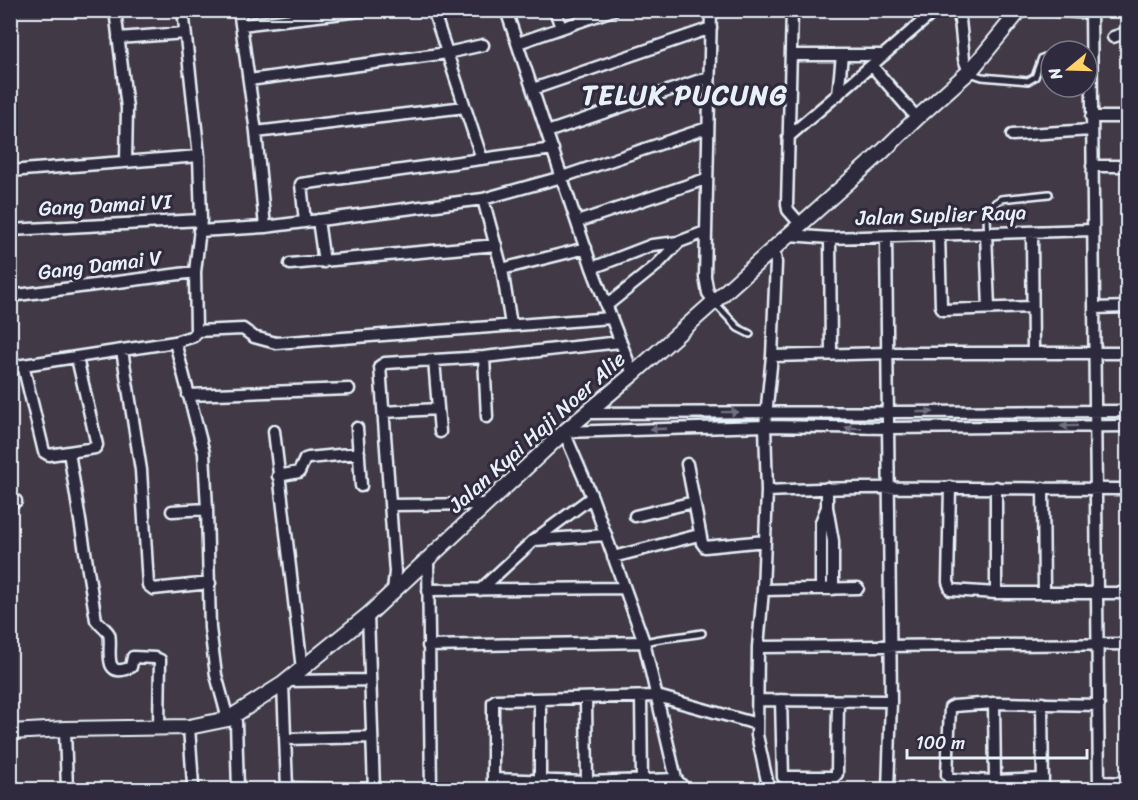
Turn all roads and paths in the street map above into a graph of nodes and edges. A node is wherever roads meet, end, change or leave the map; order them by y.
1 (115, 10) edge
2 (183, 10) edge
3 (239, 10) edge
4 (369, 10) edge
5 (433, 10) edge
6 (506, 10) edge
7 (555, 10) edge
8 (711, 10) edge
9 (792, 10) edge
10 (936, 10) edge
11 (959, 10) edge
12 (1020, 10) edge
13 (1045, 10) edge
14 (607, 11) edge
15 (1091, 12) edge
16 (241, 25) junction
17 (711, 27) junction
18 (561, 28) junction
19 (1128, 32) edge
20 (185, 33) junction
21 (1113, 36) dead end
22 (118, 38) junction
23 (518, 43) junction
24 (483, 45) dead end
25 (447, 53) junction
26 (791, 54) junction
27 (842, 55) junction
28 (884, 55) junction
29 (872, 66) junction
30 (1039, 66) edge
31 (969, 72) junction
32 (709, 77) junction
33 (249, 80) junction
34 (533, 89) junction
35 (838, 95) junction
36 (465, 107) junction
37 (1091, 117) junction
38 (1128, 117) edge
39 (917, 118) junction
40 (707, 128) junction
41 (1091, 130) junction
42 (256, 132) junction
43 (547, 132) junction
44 (1012, 135) dead end
45 (788, 137) junction
46 (553, 149) junction
47 (199, 156) junction
48 (482, 159) junction
49 (126, 161) junction
50 (1092, 166) junction
51 (1128, 166) edge
52 (10, 171) edge
53 (562, 177) junction
54 (706, 179) junction
55 (1049, 194) dead end
56 (483, 199) junction
57 (318, 220) junction
58 (305, 222) junction
59 (577, 222) junction
60 (200, 225) junction
61 (801, 225) junction
62 (265, 227) junction
63 (10, 230) edge
64 (1093, 230) junction
65 (705, 232) junction
66 (1032, 232) junction
67 (987, 233) junction
68 (939, 235) junction
69 (789, 236) junction
70 (886, 237) junction
71 (830, 238) junction
72 (679, 242) junction
73 (496, 245) junction
74 (586, 248) junction
75 (774, 248) junction
76 (324, 262) junction
77 (290, 264) dead end
78 (592, 268) junction
79 (502, 269) junction
80 (195, 272) junction
81 (10, 296) edge
82 (714, 302) junction
83 (606, 306) junction
84 (1128, 307) edge
85 (990, 308) junction
86 (1032, 308) junction
87 (1094, 308) junction
88 (611, 318) junction
89 (511, 325) junction
90 (196, 331) junction
91 (750, 334) dead end
92 (175, 342) junction
93 (620, 342) junction
94 (122, 350) junction
95 (888, 353) junction
96 (1033, 353) junction
97 (1095, 353) junction
98 (1128, 353) edge
99 (831, 354) junction
100 (772, 356) junction
101 (484, 357) junction
102 (77, 358) junction
103 (434, 360) junction
104 (23, 365) junction
105 (10, 367) edge
106 (633, 374) junction
107 (349, 389) dead end
108 (188, 395) junction
109 (438, 409) junction
110 (766, 411) junction
111 (1096, 411) junction
112 (1128, 411) edge
113 (384, 412) junction
114 (888, 412) junction
115 (587, 413) junction
116 (487, 417) dead end
117 (765, 426) junction
118 (1096, 426) junction
119 (1128, 426) edge
120 (357, 428) dead end
121 (888, 428) junction
122 (273, 431) dead end
123 (440, 432) dead end
124 (564, 432) junction
125 (69, 452) junction
126 (359, 453) junction
127 (687, 464) dead end
128 (278, 476) junction
129 (361, 486) dead end
130 (950, 487) junction
131 (996, 487) junction
132 (827, 488) junction
133 (1043, 488) junction
134 (890, 489) junction
135 (1096, 489) junction
136 (1128, 489) edge
137 (767, 491) junction
138 (592, 497) junction
139 (694, 502) junction
140 (487, 504) junction
141 (390, 505) junction
142 (826, 507) junction
143 (207, 508) junction
144 (172, 511) dead end
145 (635, 516) dead end
146 (699, 535) junction
147 (606, 536) junction
148 (534, 540) junction
149 (765, 541) junction
150 (613, 557) junction
151 (428, 560) junction
152 (210, 583) junction
153 (624, 588) junction
154 (858, 588) dead end
155 (821, 589) junction
156 (833, 589) junction
157 (431, 590) junction
158 (480, 590) junction
159 (763, 590) junction
160 (393, 591) junction
161 (1044, 592) junction
162 (996, 593) junction
163 (1098, 593) junction
164 (1128, 593) edge
165 (368, 615) junction
166 (702, 633) dead end
167 (644, 642) junction
168 (1098, 644) junction
169 (1128, 644) edge
170 (428, 646) junction
171 (891, 646) junction
172 (758, 647) junction
173 (302, 669) junction
174 (370, 680) junction
175 (285, 682) junction
176 (657, 696) junction
177 (641, 697) junction
178 (586, 699) junction
179 (540, 700) junction
180 (758, 700) junction
181 (782, 700) junction
182 (838, 701) junction
183 (891, 701) junction
184 (994, 703) junction
185 (1042, 703) junction
186 (1099, 705) junction
187 (228, 719) junction
188 (757, 724) junction
189 (159, 726) junction
190 (189, 727) junction
191 (65, 729) junction
192 (10, 732) edge
193 (372, 737) junction
194 (285, 739) junction
195 (783, 777) junction
196 (676, 779) junction
197 (540, 781) junction
198 (642, 781) junction
199 (995, 781) junction
200 (10, 782) edge
201 (587, 782) junction
202 (1128, 783) edge
203 (493, 784) edge
204 (1043, 784) edge
205 (768, 785) edge
206 (1100, 786) edge
207 (16, 789) edge
208 (68, 789) edge
209 (189, 789) edge
210 (238, 789) edge
211 (374, 789) edge
212 (381, 789) edge
213 (431, 789) edge
214 (686, 789) edge
215 (888, 789) edge

1 - 22 street
2 - 20 street
3 - 16 street
4 - 16 street
5 - 25 street
6 - 23 street
7 - 18 street
8 - 17 street
9 - 26 street
10 - 28 street
11 - 31 street
12 - 31 street, Jalan Kyai Haji Noer Alie
13 - 15 street
14 - 18 street
15 - 37 street
16 - 33 street
17 - 32 street
17 - 34 street
18 - 23 street
19 - 21 street
20 - 22 street
20 - 47 street
22 - 49 street
23 - 34 street
24 - 25 street
25 - 33 street
25 - 36 street
26 - 27 street
26 - 45 street
27 - 28 street
27 - 35 street
28 - 29 street
29 - 35 street
29 - 39 street
30 - 31 lane
31 - 39 street, Jalan Kyai Haji Noer Alie
32 - 40 street
32 - 43 street
33 - 42 street
34 - 43 street
35 - 45 street
36 - 42 street
36 - 48 street
37 - 38 street
37 - 41 street
39 - 61 street, Jalan Kyai Haji Noer Alie
40 - 53 street, Gang Damai VI
40 - 54 street
41 - 44 street
41 - 50 street
42 - 62 street
43 - 46 street
45 - 61 street
46 - 48 street
46 - 53 street
47 - 49 street
47 - 60 street
48 - 58 street
49 - 52 street
50 - 51 street
50 - 64 street
53 - 56 street, Gang Damai VI
53 - 59 street
54 - 59 street
54 - 65 street
55 - 67 lane
56 - 57 street, Gang Damai VI
56 - 73 street
57 - 58 street, Gang Damai VI
57 - 76 street
58 - 62 street, Gang Damai VI
59 - 74 street
60 - 62 street, Gang Damai VI
60 - 63 street, Gang Damai VI
60 - 80 street
61 - 69 street, Jalan Kyai Haji Noer Alie
64 - 66 street, Jalan Suplier Raya
64 - 87 street
65 - 72 street
65 - 82 street
66 - 67 street, Jalan Suplier Raya
66 - 86 street
67 - 68 street, Jalan Suplier Raya
67 - 85 street
68 - 70 street, Jalan Suplier Raya
68 - 85 street
69 - 71 street, Jalan Suplier Raya
69 - 75 street, Jalan Kyai Haji Noer Alie
70 - 71 street, Jalan Suplier Raya
70 - 95 street
71 - 99 street
72 - 78 street
72 - 83 street
73 - 76 street
73 - 79 street
74 - 78 street
74 - 79 street
75 - 82 street, Jalan Kyai Haji Noer Alie
75 - 100 street
76 - 77 street
78 - 83 street
79 - 89 street
80 - 81 street, Gang Damai V
80 - 90 street
82 - 91 lane
82 - 106 street, Jalan Kyai Haji Noer Alie
83 - 88 street
84 - 87 street
85 - 86 street
86 - 96 street
87 - 97 street
88 - 89 street
88 - 93 street
89 - 90 street
90 - 92 street
92 - 94 street
92 - 108 street
93 - 101 street
93 - 106 street
94 - 102 street
94 - 152 street
95 - 96 street
95 - 99 street
95 - 114 street
96 - 97 street
97 - 98 street
97 - 111 street
99 - 100 street
100 - 110 street
101 - 103 street
101 - 116 street
102 - 104 street
102 - 125 street
103 - 109 street
103 - 113 street
104 - 105 street
104 - 125 street
106 - 115 street, Jalan Kyai Haji Noer Alie
107 - 108 street
108 - 143 street
109 - 113 street
109 - 123 street
110 - 114 street
115 -> 110 street
110 - 117 street
111 - 112 street
114 -> 111 street
111 - 118 street
113 - 141 street
114 - 121 street
115 - 124 street, Jalan Kyai Haji Noer Alie
121 -> 117 street
117 -> 124 street
117 - 137 street
118 - 119 street
118 -> 121 street
118 - 135 street
120 - 126 street
121 - 134 street
122 - 128 street
124 - 138 street
124 - 140 street, Jalan Kyai Haji Noer Alie
125 - 189 street
126 - 128 street
126 - 129 street
127 - 139 street
128 - 173 street
130 - 131 street
130 - 134 street
130 - 162 street
131 - 133 street
131 - 162 street
132 - 134 street
132 - 137 street
132 - 142 street
133 - 135 street
133 - 161 street
134 - 171 street
135 - 136 street
135 - 163 street
137 - 149 street
138 - 147 street
138 - 148 street
139 - 145 street
139 - 146 street
140 - 141 street
140 - 151 street, Jalan Kyai Haji Noer Alie
141 - 160 street
142 - 155 street
142 - 156 street
143 - 144 street
143 - 152 street
146 - 149 street
146 - 150 street
147 - 148 street
147 - 150 street
148 - 158 street
149 - 159 street
150 - 153 street
151 - 157 street
151 - 160 street, Jalan Kyai Haji Noer Alie
152 - 187 street
153 - 158 street
153 - 167 street
154 - 156 street
155 - 156 street
155 - 159 street
157 - 158 street
157 - 170 street
159 - 172 street
160 - 165 street, Jalan Kyai Haji Noer Alie
161 - 162 street
161 - 163 street
163 - 164 street
163 - 168 street
165 - 173 street, Jalan Kyai Haji Noer Alie
165 - 174 street
166 - 167 lane
167 - 170 street
167 - 176 street
168 - 169 street
168 - 171 street
168 - 186 street
170 - 213 street
171 - 172 street
171 - 183 street
172 - 180 street
173 - 175 street, Jalan Kyai Haji Noer Alie
174 - 175 street
174 - 193 street
175 - 187 street, Jalan Kyai Haji Noer Alie
175 - 194 street
176 - 177 street
176 - 188 street
176 - 196 street
177 - 178 street
177 - 198 street
178 - 179 street
178 - 201 street
179 - 197 street
179 - 203 street
180 - 181 street
180 - 188 street
181 - 182 street
181 - 195 street
182 - 183 street
182 - 195 street
183 - 215 street
184 - 185 street
184 - 199 street
184 - 199 street
185 - 186 street
185 - 204 street
186 - 206 street
187 - 190 street, Jalan Kyai Haji Noer Alie
187 - 210 street
188 - 205 street
189 - 190 street, Jalan Kyai Haji Noer Alie
189 - 191 street, Jalan Kyai Haji Noer Alie
190 - 209 street
191 - 192 street, Jalan Kyai Haji Noer Alie
191 - 208 street
193 - 194 street
193 - 211 street
194 - 211 street
195 - 205 street
196 - 198 street
196 - 214 street
197 - 201 street
197 - 203 street
198 - 201 street
199 - 204 street
200 - 207 street
202 - 206 street
211 - 212 street

